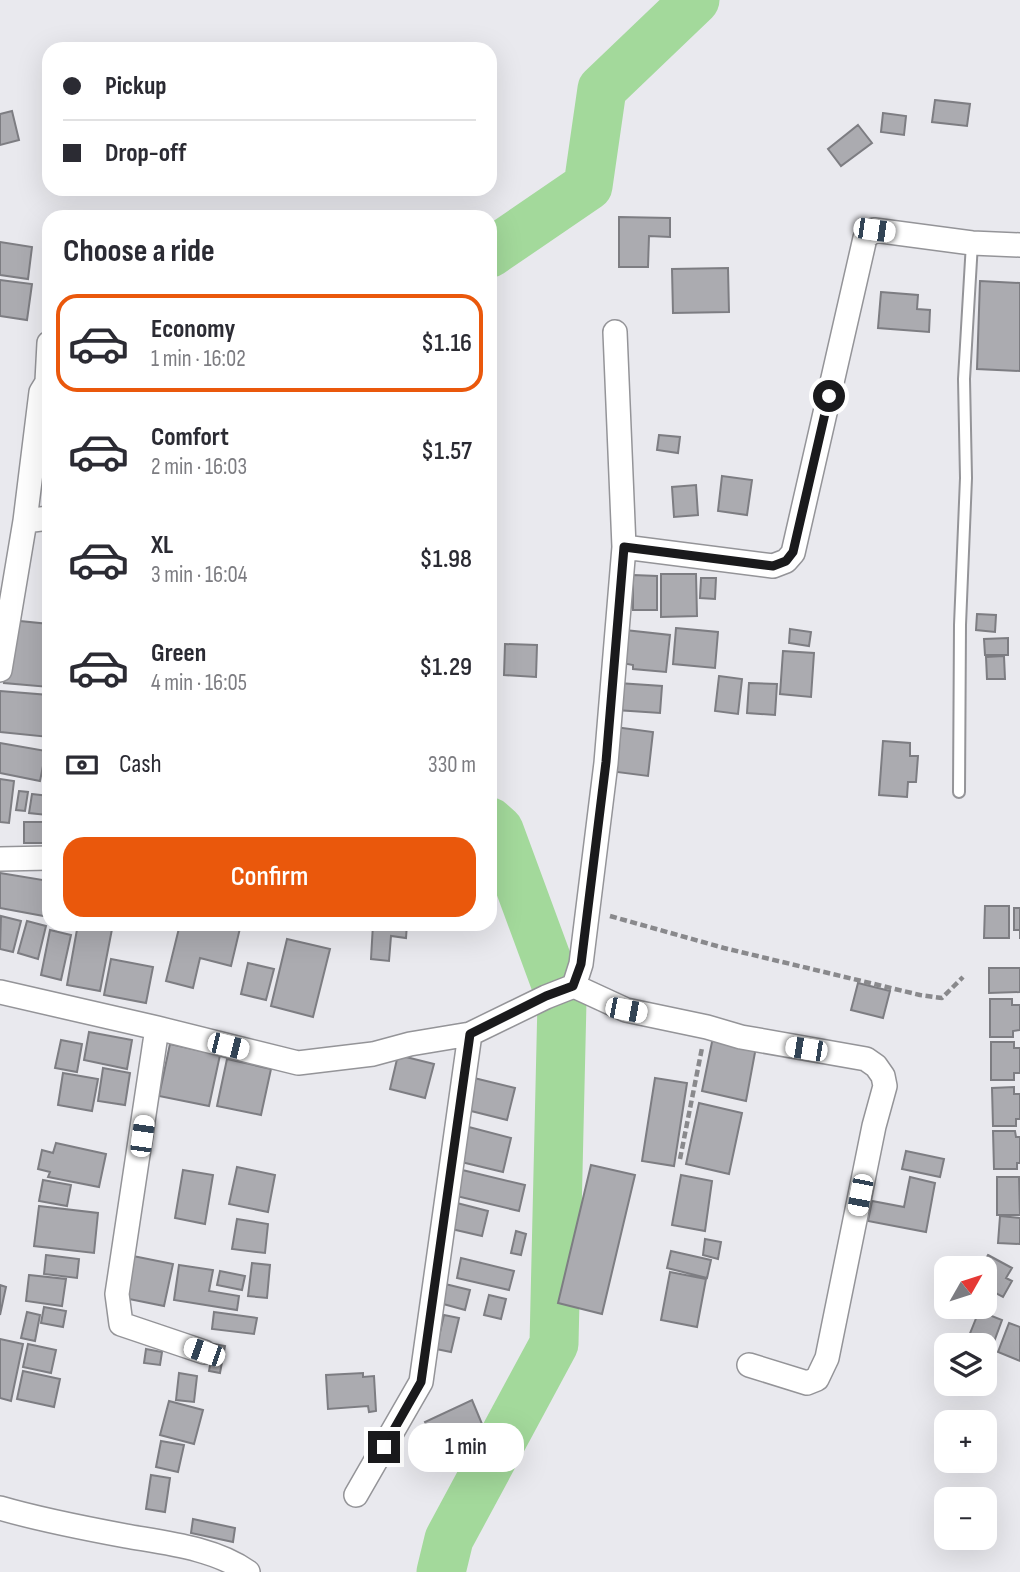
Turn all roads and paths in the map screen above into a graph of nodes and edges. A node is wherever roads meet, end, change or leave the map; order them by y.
1 (972, 243) junction
2 (1020, 244) edge
3 (615, 332) dead end
4 (42, 390) edge
5 (42, 519) edge
6 (25, 521) junction
7 (624, 547) junction
8 (0, 670) edge
9 (959, 792) dead end
10 (42, 858) edge
11 (0, 859) edge
12 (589, 910) junction
13 (963, 977) dead end
14 (560, 991) junction
15 (0, 992) edge
16 (707, 1027) junction
17 (157, 1028) junction
18 (470, 1034) junction
19 (680, 1159) dead end
20 (204, 1352) dead end
21 (749, 1365) dead end
22 (356, 1495) dead end
23 (0, 1508) edge
24 (248, 1572) edge

1 - 2 street
1 - 7 street
1 - 9 lane
3 - 7 street
4 - 6 street
5 - 6 street
6 - 8 street
7 - 12 street
10 - 11 street
12 - 13 path
12 - 14 street
14 - 16 street
14 - 18 street
15 - 17 street
16 - 19 path
16 - 21 street
17 - 18 street
17 - 20 street
18 - 22 street
23 - 24 street

